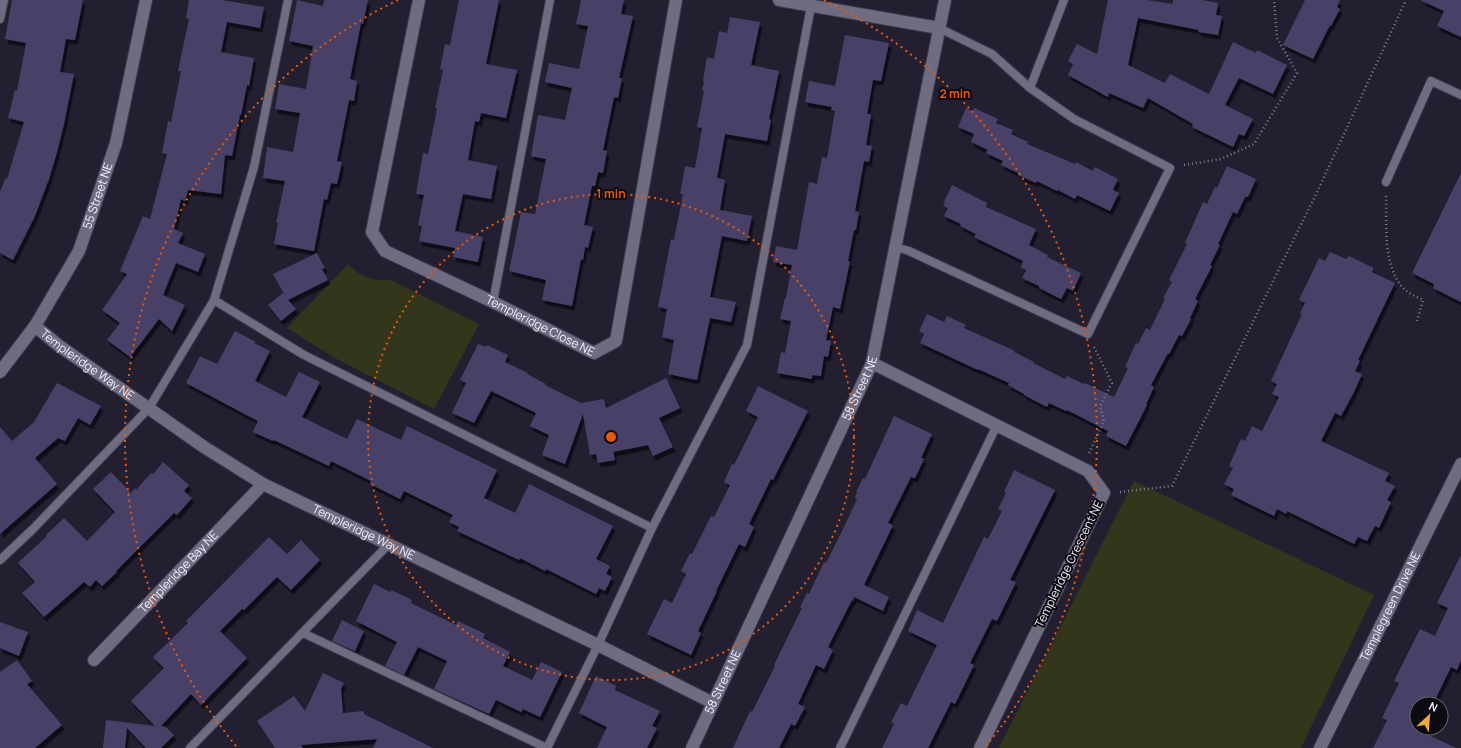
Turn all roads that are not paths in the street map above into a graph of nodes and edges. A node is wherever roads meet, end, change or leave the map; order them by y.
1 (4, 0) edge
2 (146, 0) edge
3 (288, 0) edge
4 (419, 0) edge
5 (550, 0) edge
6 (676, 0) edge
7 (779, 0) edge
8 (945, 0) edge
9 (1064, 0) edge
10 (811, 3) edge
11 (0, 19) edge
12 (939, 28) junction
13 (1030, 88) junction
14 (1461, 95) edge
15 (1386, 182) road end
16 (895, 247) junction
17 (214, 300) junction
18 (493, 302) junction
19 (35, 326) junction
20 (872, 362) junction
21 (0, 372) edge
22 (150, 408) junction
23 (997, 425) junction
24 (1461, 464) edge
25 (1457, 481) edge
26 (263, 484) junction
27 (652, 528) junction
28 (389, 544) junction
29 (0, 560) edge
30 (303, 633) junction
31 (598, 645) junction
32 (94, 660) dead end
33 (713, 704) junction
34 (190, 748) edge
35 (692, 748) edge
36 (840, 748) edge
37 (980, 748) edge
38 (1320, 748) edge

1 - 11 lane
2 - 19 street, 55 Street NE
3 - 17 lane
4 - 18 street, Templeridge Close NE
5 - 18 lane
6 - 18 street, Templeridge Close NE
7 - 10 street
8 - 12 street, 58 Street NE
9 - 13 lane
10 - 12 street
10 - 27 lane
12 - 13 lane
12 - 16 street, 58 Street NE
13 - 16 lane
14 - 15 lane
16 - 20 street, 58 Street NE
17 - 22 lane
17 - 27 lane
19 - 21 street, 55 Street NE
19 - 22 street, Templeridge Way NE
20 - 23 street, Templeridge Crescent NE
20 - 33 street, 58 Street NE
22 - 26 street, Templeridge Way NE
22 - 29 lane
23 - 36 lane
23 - 37 street, Templeridge Crescent NE
24 - 25 street, Templegreen Drive NE
25 - 38 street, Templegreen Drive NE
26 - 28 street, Templeridge Way NE
26 - 32 street, Templeridge Bay NE
27 - 31 lane
28 - 30 lane
28 - 31 street, Templeridge Way NE
30 - 31 lane
30 - 34 lane
31 - 33 street, Templeridge Way NE
33 - 35 street, 58 Street NE

